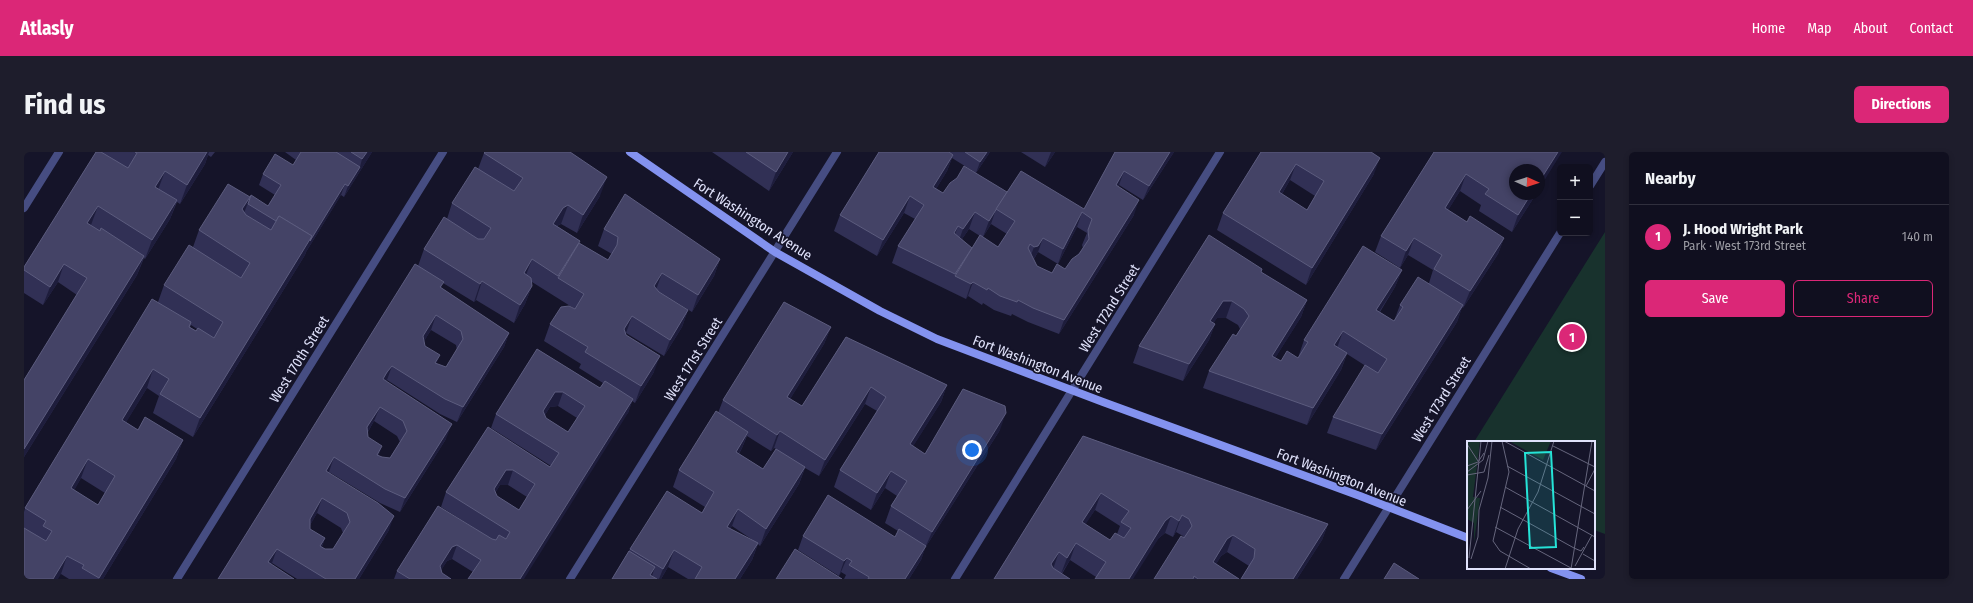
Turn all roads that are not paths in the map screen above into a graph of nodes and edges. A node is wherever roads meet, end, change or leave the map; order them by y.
1 (59, 152) edge
2 (443, 152) edge
3 (630, 152) edge
4 (837, 152) edge
5 (1220, 152) edge
6 (1605, 162) edge
7 (1593, 181) edge
8 (24, 208) edge
9 (1558, 236) edge
10 (775, 252) junction
11 (1072, 391) junction
12 (1389, 507) junction
13 (1467, 538) edge
14 (1553, 569) edge
15 (176, 579) edge
16 (570, 579) edge
17 (955, 579) edge
18 (1344, 579) edge
19 (1581, 579) edge

1 - 8 street
2 - 15 street, West 170th Street
3 - 10 main road, Fort Washington Avenue
4 - 10 street, West 171st Street
5 - 11 street, West 172nd Street
6 - 7 street
9 - 12 street, West 173rd Street
10 - 11 main road, Fort Washington Avenue
10 - 16 street, West 171st Street
11 - 12 main road, Fort Washington Avenue
11 - 17 street, West 172nd Street
12 - 13 main road, Fort Washington Avenue
12 - 18 street, West 173rd Street
14 - 19 main road

